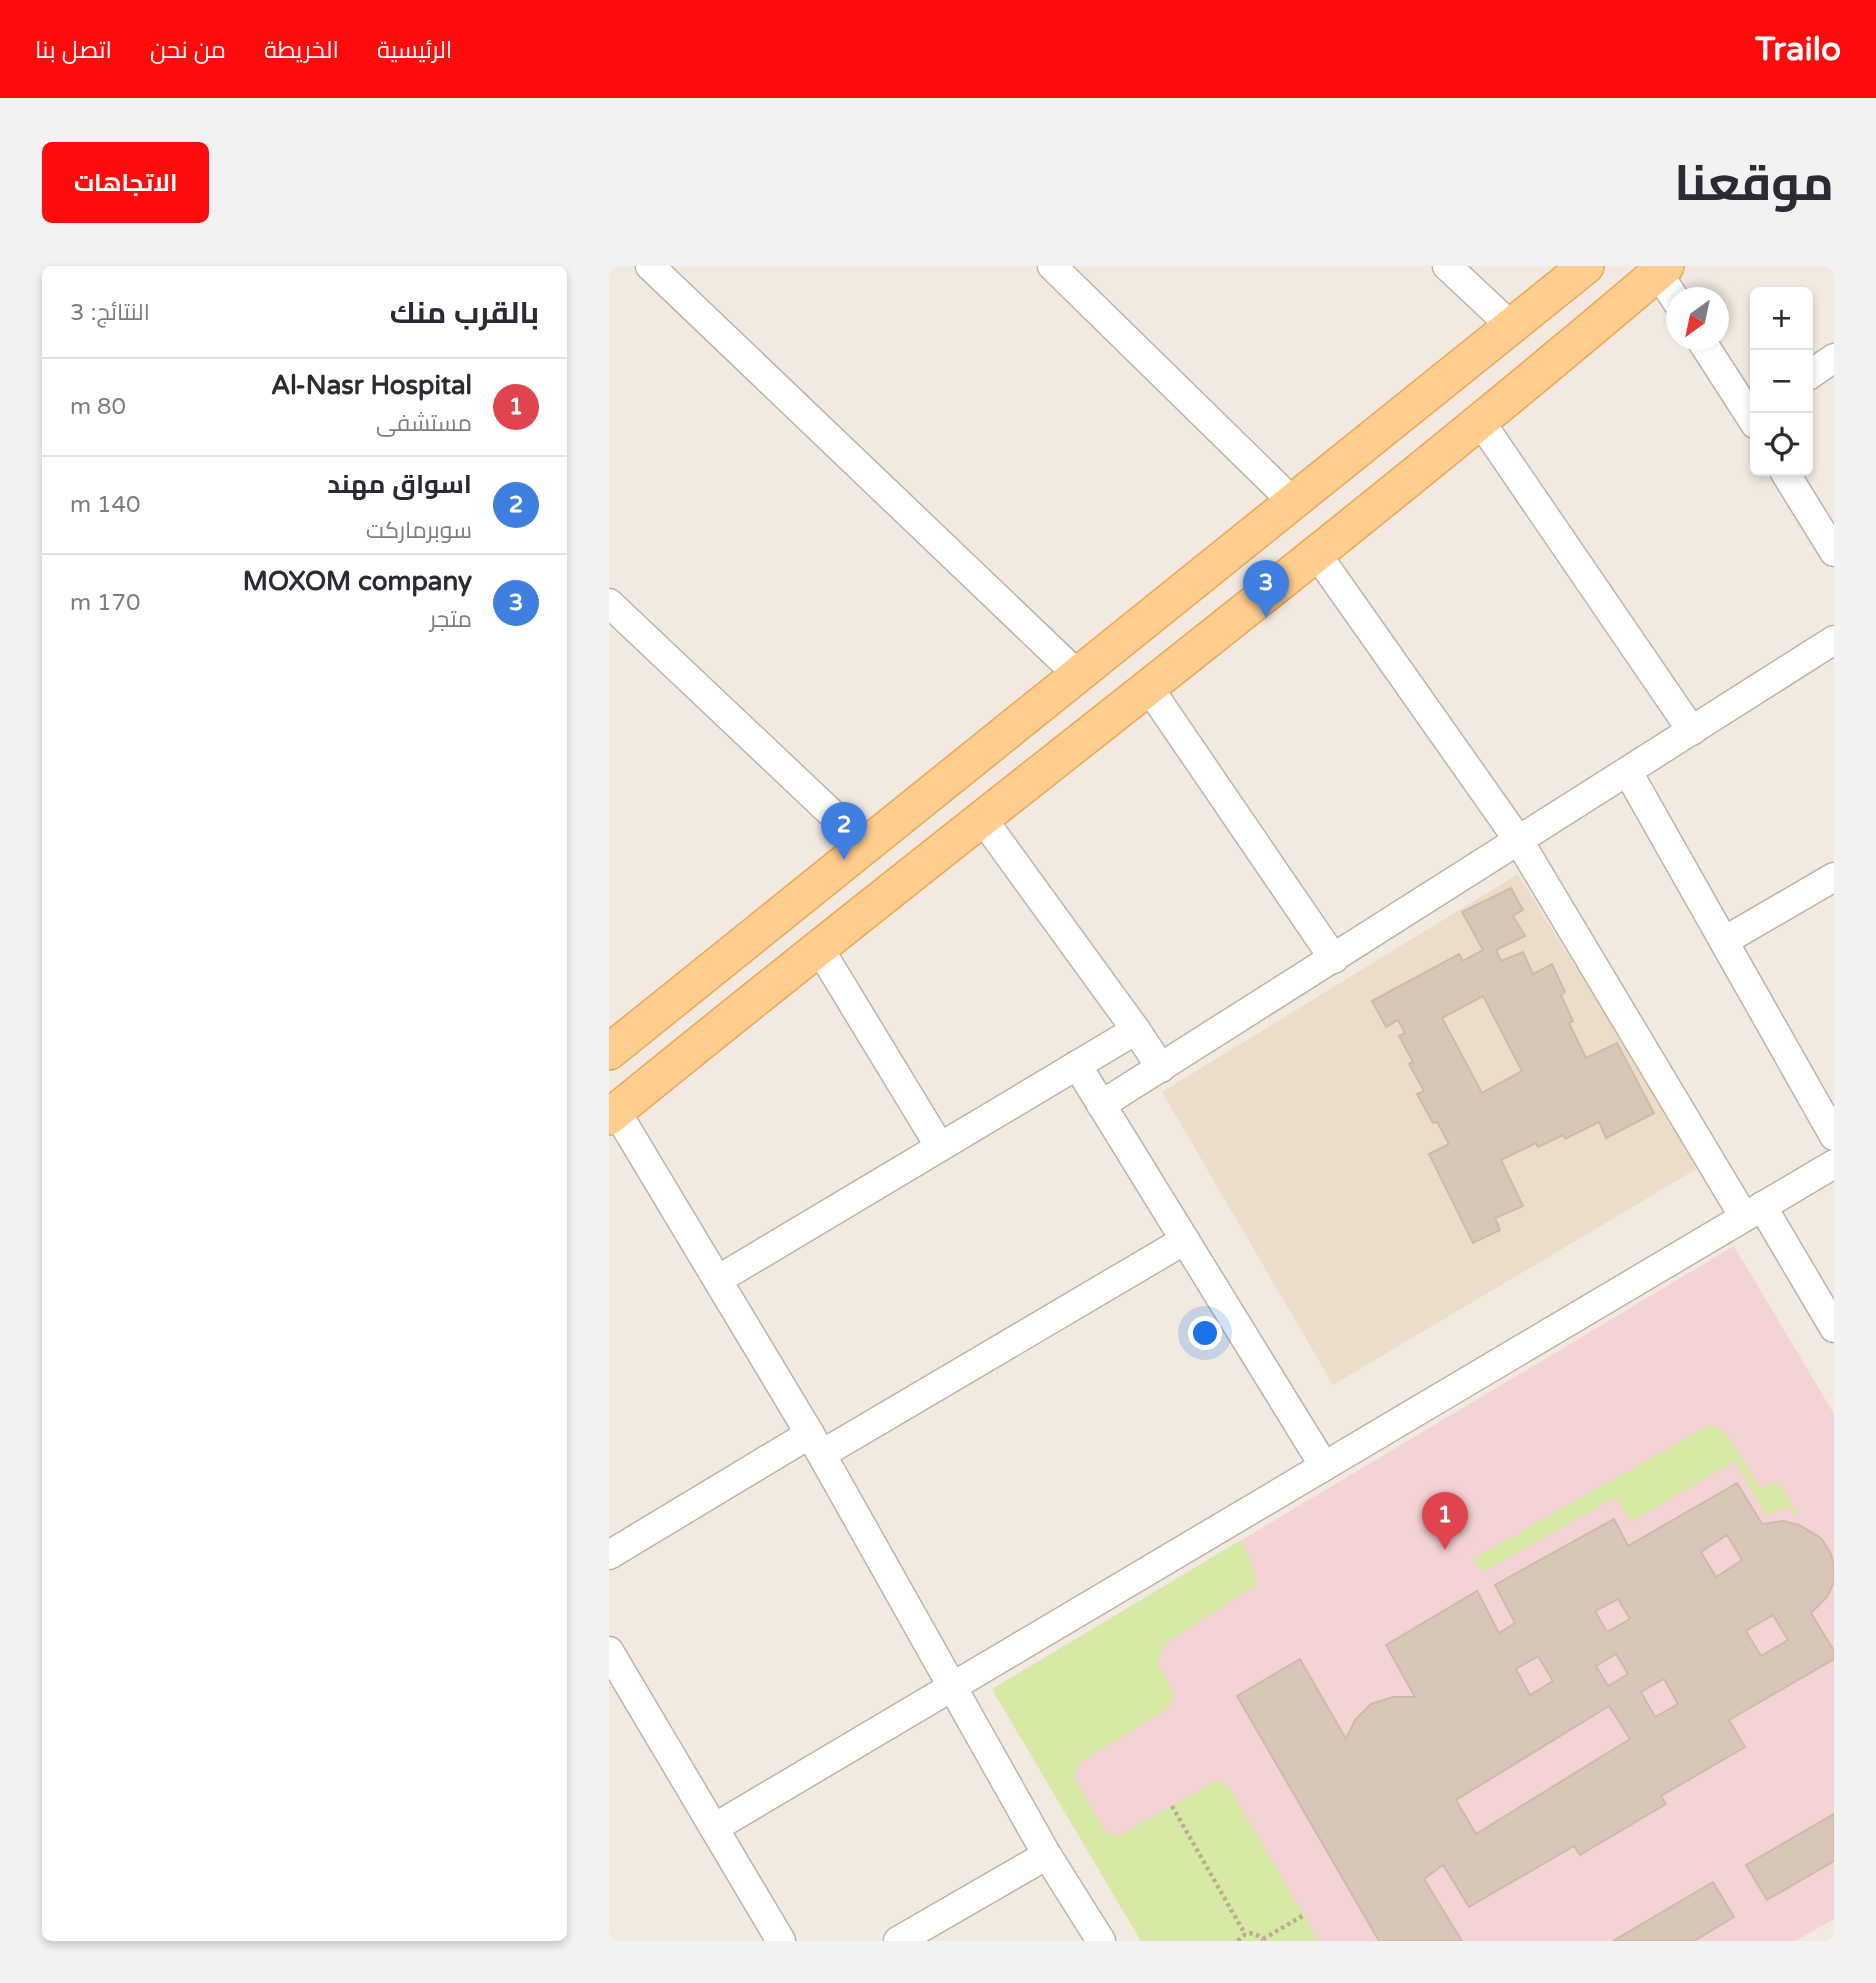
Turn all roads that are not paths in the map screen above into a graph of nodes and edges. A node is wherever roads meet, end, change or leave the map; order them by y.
1 (650, 266) edge
2 (1052, 266) edge
3 (1447, 266) edge
4 (1586, 266) edge
5 (1662, 270) edge
6 (1670, 287) edge
7 (1511, 326) junction
8 (1707, 350) edge
9 (1834, 358) edge
10 (1813, 373) edge
11 (1751, 413) edge
12 (1480, 421) junction
13 (1787, 476) edge
14 (1294, 503) junction
15 (1834, 552) edge
16 (1316, 553) junction
17 (609, 603) edge
18 (1834, 640) edge
19 (1079, 676) junction
20 (1149, 688) junction
21 (1692, 731) junction
22 (1628, 772) junction
23 (951, 777) junction
24 (982, 818) junction
25 (1519, 841) junction
26 (865, 845) junction
27 (1834, 877) edge
28 (1724, 941) junction
29 (819, 948) junction
30 (1333, 959) junction
31 (1136, 1030) junction
32 (609, 1052) edge
33 (1077, 1065) junction
34 (1161, 1068) junction
35 (1101, 1105) junction
36 (613, 1114) edge
37 (1834, 1136) edge
38 (940, 1147) junction
39 (1834, 1164) edge
40 (1753, 1212) junction
41 (1185, 1240) junction
42 (719, 1279) junction
43 (1834, 1328) edge
44 (816, 1444) junction
45 (1324, 1466) junction
46 (609, 1555) edge
47 (609, 1651) edge
48 (952, 1686) junction
49 (714, 1828) junction
50 (1047, 1855) junction
51 (781, 1941) edge
52 (898, 1941) edge
53 (1101, 1941) edge

1 - 19 street
2 - 14 street
3 - 7 street
4 - 7 main road
5 - 6 street
5 - 12 main road
7 - 14 main road
8 - 11 street
9 - 10 street
12 - 16 main road
12 - 21 street
13 - 15 street
14 - 19 main road
16 - 20 main road
16 - 25 street
17 - 26 street
18 - 21 street
19 - 23 main road
20 - 24 main road
20 - 30 street
21 - 22 street
22 - 25 street
22 - 28 street
23 - 24 main road
23 - 26 main road
24 - 29 main road
24 - 31 street
25 - 30 street
25 - 40 street
26 - 32 main road
27 - 28 street
28 - 37 street
29 - 36 main road
29 - 38 street
30 - 34 street
31 - 33 street
31 - 34 street
33 - 35 street
33 - 38 street
34 - 35 street
35 - 41 street
36 - 42 street
38 - 42 street
39 - 40 street
40 - 43 street
40 - 45 street
41 - 44 street
41 - 45 street
42 - 44 street
44 - 46 street
44 - 48 street
45 - 48 street
47 - 49 street
48 - 49 street
48 - 50 street
49 - 51 street
50 - 52 street
50 - 53 street

